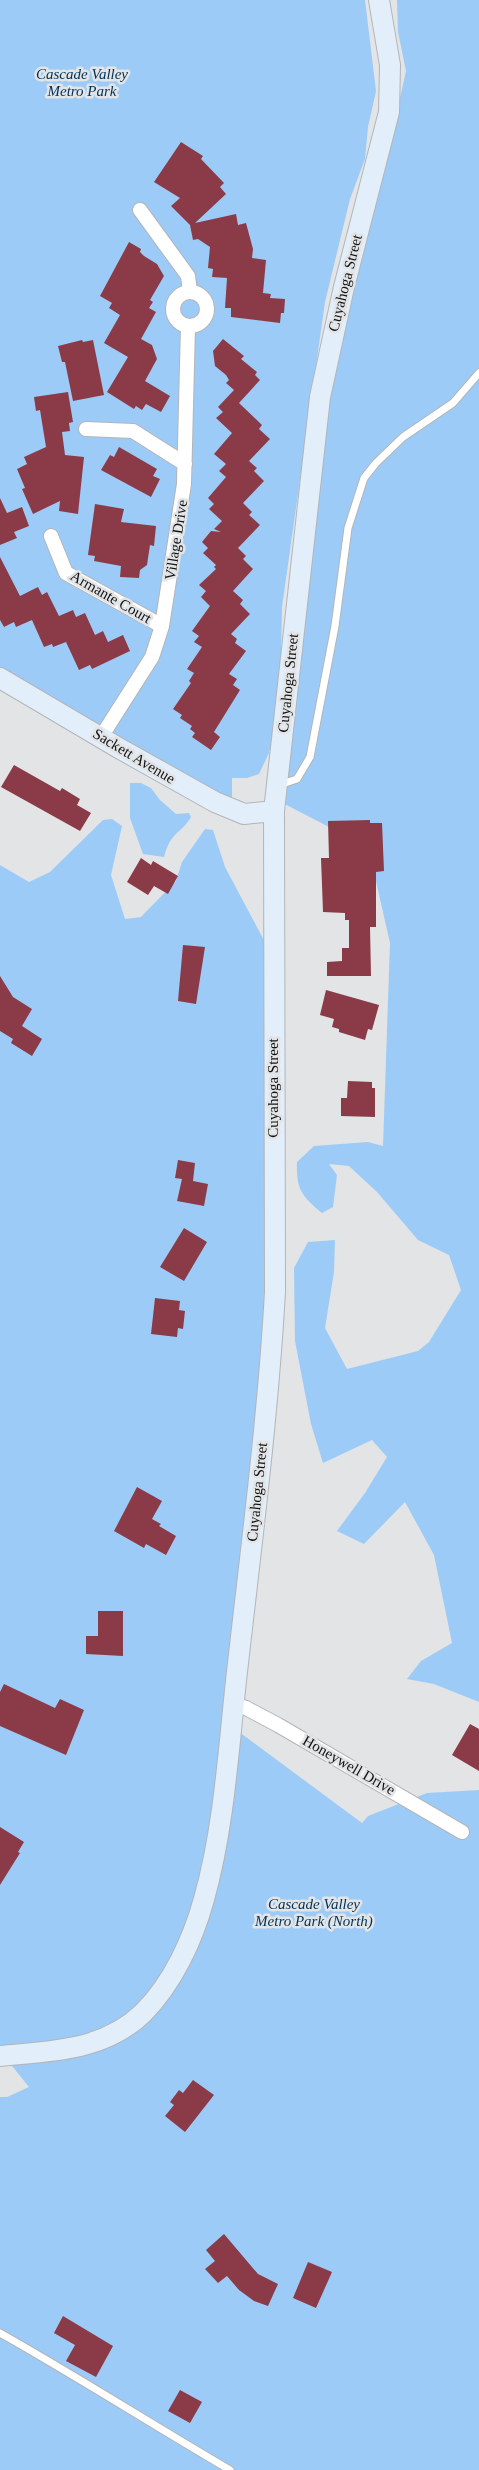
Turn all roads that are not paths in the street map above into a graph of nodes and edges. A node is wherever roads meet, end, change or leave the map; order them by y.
1 (379, 0) edge
2 (140, 210) dead end
3 (190, 292) junction
4 (188, 326) junction
5 (479, 373) edge
6 (86, 429) dead end
7 (185, 464) junction
8 (51, 536) dead end
9 (162, 626) junction
10 (0, 678) edge
11 (101, 737) junction
12 (277, 786) junction
13 (274, 811) junction
14 (233, 1704) junction
15 (462, 1832) dead end
16 (0, 2056) edge
17 (0, 2333) edge
18 (230, 2470) edge

1 - 12 street, Cuyahoga Street
2 - 3 street
3 - 4 street
3 - 4 street
4 - 7 street, Village Drive
5 - 12 lane
6 - 7 street
7 - 9 street, Village Drive
8 - 9 street, Armante Court
9 - 11 street, Village Drive
10 - 11 street, Sackett Avenue
11 - 13 street, Sackett Avenue
12 - 13 street, Cuyahoga Street
13 - 14 street, Cuyahoga Street
14 - 15 street, Honeywell Drive
14 - 16 street, Cuyahoga Street
17 - 18 lane

